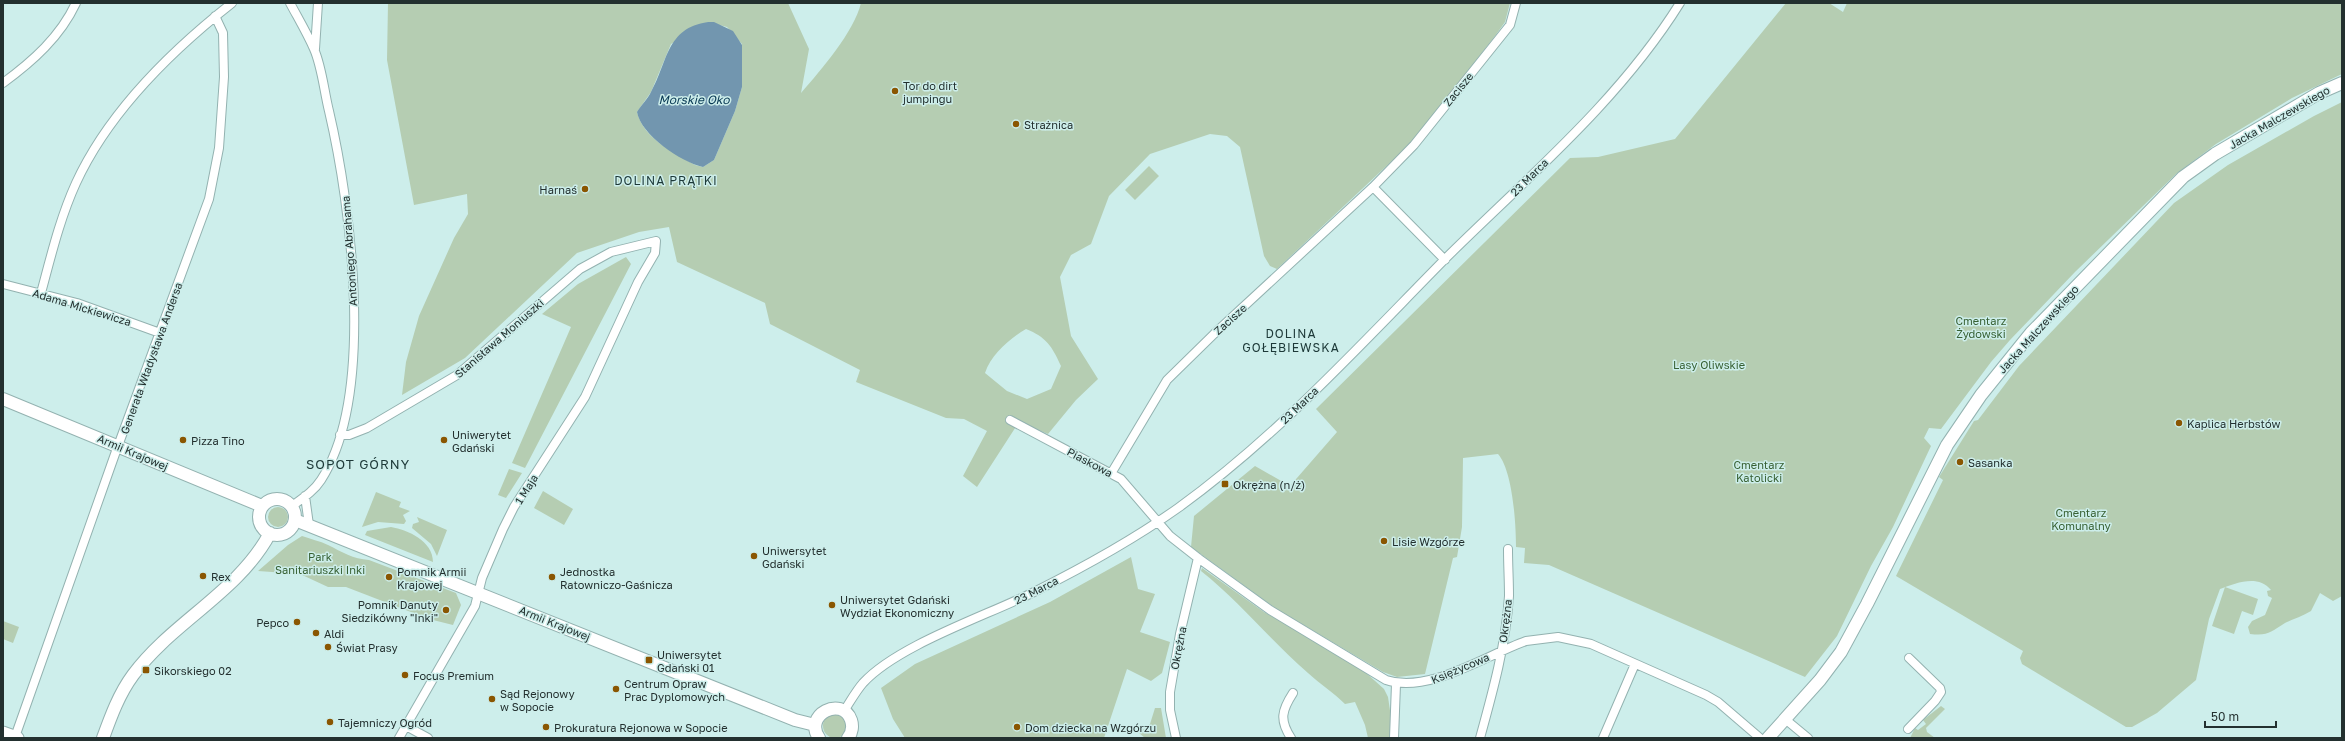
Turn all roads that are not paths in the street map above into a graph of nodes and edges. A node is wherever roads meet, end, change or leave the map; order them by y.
1 (76, 3) edge
2 (232, 3) edge
3 (290, 3) edge
4 (318, 3) edge
5 (1516, 3) edge
6 (1680, 3) edge
7 (215, 16) junction
8 (315, 50) junction
9 (2342, 83) edge
10 (3, 84) edge
11 (1374, 187) junction
12 (656, 241) joint
13 (1445, 260) junction
14 (3, 284) edge
15 (41, 293) junction
16 (160, 333) junction
17 (3, 399) edge
18 (1010, 420) dead end
19 (340, 435) junction
20 (118, 446) junction
21 (1112, 472) junction
22 (305, 496) junction
23 (262, 506) junction
24 (292, 506) junction
25 (295, 520) junction
26 (1158, 521) junction
27 (309, 525) junction
28 (270, 533) junction
29 (1508, 549) dead end
30 (1198, 558) junction
31 (479, 592) junction
32 (1502, 650) junction
33 (1909, 658) dead end
34 (1635, 664) junction
35 (1396, 684) junction
36 (1293, 693) dead end
37 (844, 711) junction
38 (1785, 719) junction
39 (815, 725) junction
40 (406, 726) junction
41 (1908, 729) dead end
42 (12, 736) edge
43 (103, 738) edge
44 (399, 738) edge
45 (428, 738) edge
46 (819, 738) edge
47 (848, 738) edge
48 (1176, 738) edge
49 (1290, 738) edge
50 (1394, 738) edge
51 (1480, 738) edge
52 (1603, 738) edge
53 (1760, 738) edge
54 (1768, 738) edge
55 (1808, 738) edge

1 - 10 street
2 - 7 street
3 - 8 street, Antoniego Abrahama
4 - 8 street
5 - 11 street, Zacisze
6 - 13 street, 23 Marca
7 - 15 street
7 - 16 street, Generała Władysława Andersa
8 - 19 street, Antoniego Abrahama
9 - 38 street, Jacka Malczewskiego
11 - 13 street
11 - 21 street, Zacisze
12 - 19 street, Stanisława Moniuszki
12 - 31 street, 1 Maja
13 - 26 street, 23 Marca
14 - 15 street, Adama Mickiewicza
15 - 16 street, Adama Mickiewicza
16 - 20 street, Generała Władysława Andersa
17 - 20 street, Armii Krajowej
18 - 21 street, Piaskowa
19 - 22 street, Antoniego Abrahama
20 - 23 street, Armii Krajowej
20 - 42 street, Generała Władysława Andersa
21 - 26 street, Piaskowa
22 - 24 street, Antoniego Abrahama
22 - 27 street
23 - 24 street
23 - 28 street
24 - 25 street
25 - 27 street, Armii Krajowej
25 - 28 street
26 - 30 street, Księżycowa
26 - 37 street, 23 Marca
27 - 31 street, Armii Krajowej
28 - 43 street
29 - 32 street, Okrężna
30 - 35 street, Księżycowa
30 - 48 street, Okrężna
31 - 39 street, Armii Krajowej
31 - 40 street, 1 Maja
32 - 34 street, Księżycowa
32 - 35 street, Księżycowa
32 - 51 street, Okrężna
33 - 41 street
34 - 52 street
34 - 53 street, Księżycowa
35 - 50 street
36 - 49 street
37 - 39 street
37 - 47 street
38 - 54 street, Jacka Malczewskiego
38 - 55 street
39 - 46 street
40 - 44 street, 1 Maja
40 - 45 street

